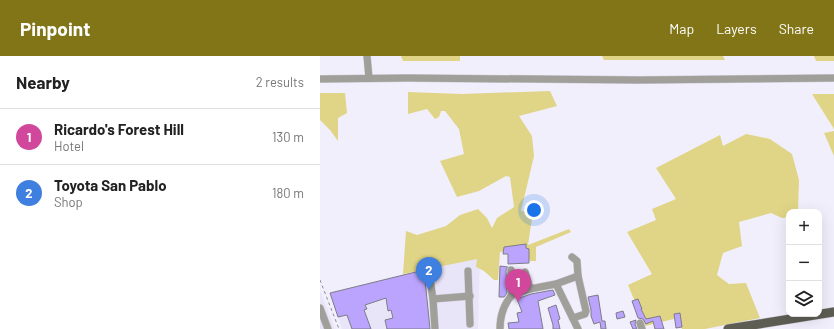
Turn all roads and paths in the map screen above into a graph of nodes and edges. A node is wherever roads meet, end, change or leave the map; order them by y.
1 (367, 56) edge
2 (369, 78) junction
3 (834, 78) edge
4 (320, 79) edge
5 (572, 257) dead end
6 (511, 270) dead end
7 (468, 271) dead end
8 (429, 272) dead end
9 (525, 272) dead end
10 (578, 276) junction
11 (320, 280) edge
12 (556, 284) junction
13 (530, 289) junction
14 (512, 295) junction
15 (470, 296) junction
16 (433, 299) junction
17 (320, 308) edge
18 (834, 312) edge
19 (573, 318) junction
20 (470, 324) dead end
21 (770, 326) edge
22 (328, 329) edge
23 (339, 329) edge
24 (435, 329) edge
25 (500, 329) edge
26 (578, 329) edge
27 (728, 329) edge

1 - 2 street
2 - 3 street
2 - 4 street
5 - 10 street
6 - 14 street
7 - 15 street
8 - 16 street
9 - 13 street
10 - 12 street
10 - 19 street
11 - 23 path
12 - 13 street
12 - 19 street
13 - 14 street
14 - 25 street
15 - 16 street
15 - 20 street
16 - 24 street
17 - 22 street
18 - 21 main road
19 - 26 street
21 - 27 main road

